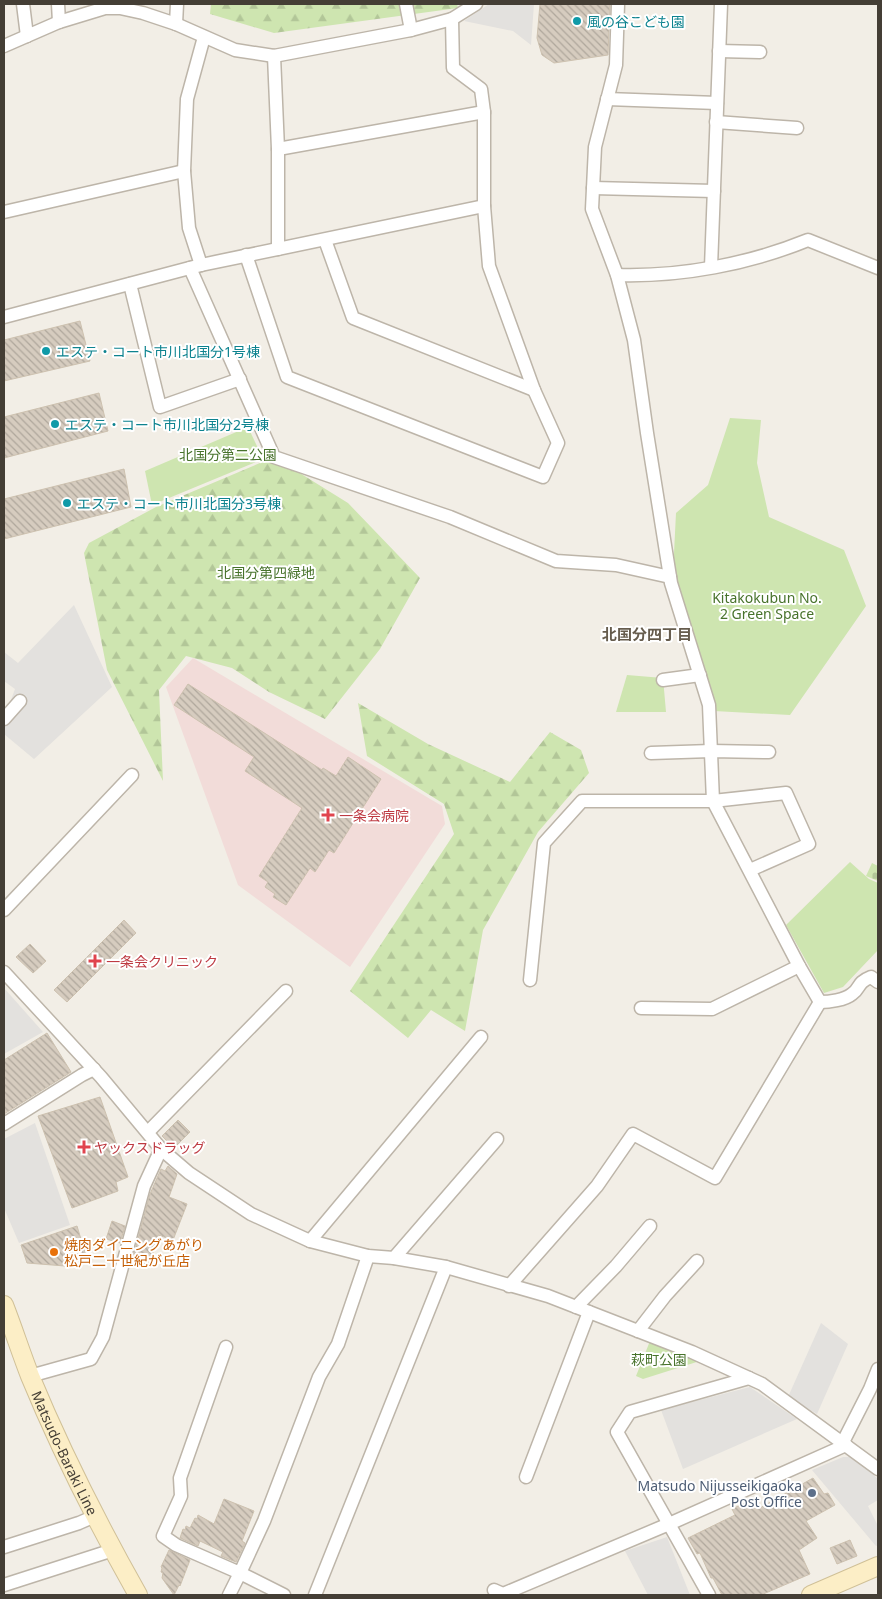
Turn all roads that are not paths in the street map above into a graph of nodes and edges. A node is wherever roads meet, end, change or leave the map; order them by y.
1 (23, 4) edge
2 (58, 4) edge
3 (177, 4) edge
4 (406, 4) edge
5 (476, 4) edge
6 (618, 4) edge
7 (721, 4) edge
8 (105, 6) edge
9 (452, 20) junction
10 (59, 22) junction
11 (176, 24) junction
12 (411, 30) junction
13 (27, 36) junction
14 (204, 37) junction
15 (4, 46) edge
16 (719, 50) junction
17 (760, 52) dead end
18 (274, 56) junction
19 (607, 99) junction
20 (717, 103) junction
21 (484, 112) junction
22 (716, 122) junction
23 (797, 128) dead end
24 (278, 149) junction
25 (184, 171) junction
26 (593, 188) junction
27 (714, 191) junction
28 (484, 206) junction
29 (4, 212) edge
30 (325, 240) junction
31 (278, 249) junction
32 (246, 255) junction
33 (196, 266) junction
34 (711, 267) junction
35 (878, 268) edge
36 (618, 275) junction
37 (130, 284) junction
38 (4, 317) edge
39 (240, 379) junction
40 (534, 390) junction
41 (670, 577) junction
42 (700, 675) junction
43 (663, 680) dead end
44 (20, 701) dead end
45 (4, 719) edge
46 (711, 751) junction
47 (769, 752) dead end
48 (651, 753) dead end
49 (132, 775) dead end
50 (713, 801) junction
51 (750, 870) junction
52 (4, 910) edge
53 (799, 966) junction
54 (4, 972) edge
55 (530, 980) dead end
56 (878, 982) edge
57 (286, 990) dead end
58 (820, 1002) junction
59 (641, 1008) dead end
60 (480, 1037) dead end
61 (94, 1069) junction
62 (4, 1124) edge
63 (148, 1132) junction
64 (497, 1139) dead end
65 (161, 1148) junction
66 (650, 1226) dead end
67 (310, 1241) junction
68 (368, 1256) junction
69 (394, 1258) junction
70 (697, 1261) dead end
71 (446, 1267) junction
72 (509, 1286) junction
73 (4, 1305) edge
74 (576, 1307) junction
75 (589, 1312) junction
76 (638, 1331) junction
77 (226, 1347) dead end
78 (878, 1368) edge
79 (30, 1376) junction
80 (749, 1378) junction
81 (845, 1444) junction
82 (878, 1469) edge
83 (526, 1477) dead end
84 (95, 1516) junction
85 (669, 1524) junction
86 (4, 1547) edge
87 (113, 1550) junction
88 (878, 1566) edge
89 (240, 1574) junction
90 (4, 1585) edge
91 (494, 1590) dead end
92 (138, 1595) edge
93 (229, 1595) edge
94 (284, 1595) edge
95 (315, 1595) edge
96 (709, 1595) edge
97 (811, 1595) edge

1 - 13 street
2 - 10 street
3 - 11 street
4 - 12 street
5 - 9 street
6 - 19 street
7 - 16 street
8 - 10 street
8 - 11 street
9 - 12 street
9 - 21 street
10 - 13 street
11 - 14 street
12 - 18 street
13 - 15 street
14 - 18 street
14 - 25 street
16 - 17 street
16 - 20 street
18 - 24 street
19 - 20 street
19 - 26 street
20 - 22 street
21 - 24 street
21 - 28 street
22 - 23 street
22 - 27 street
24 - 31 street
25 - 29 street
25 - 33 street
26 - 27 street
26 - 36 street
27 - 34 street
28 - 30 street
28 - 40 street
30 - 31 street
30 - 40 street
31 - 32 street
32 - 33 street
32 - 40 street
33 - 37 street
33 - 39 street
34 - 35 street
34 - 36 street
36 - 41 street
37 - 38 street
37 - 39 street
39 - 41 street
41 - 42 street
42 - 43 street
42 - 46 street
44 - 45 street
46 - 47 street
46 - 48 street
46 - 50 street
49 - 52 street
50 - 51 street
50 - 51 street
50 - 55 street
51 - 53 street
53 - 58 street
53 - 59 street
54 - 61 street
56 - 58 street
57 - 63 street
58 - 72 street
60 - 67 street
61 - 62 street
61 - 63 street
63 - 65 street
64 - 69 street
65 - 67 street
65 - 79 street
66 - 74 street
67 - 68 street
68 - 69 street
68 - 89 street
69 - 71 street
70 - 76 street
71 - 72 street
71 - 95 street
72 - 74 street
73 - 79 main road, Matsudo-Baraki Line
74 - 75 street
75 - 76 street
75 - 83 street
76 - 80 street
77 - 89 street
78 - 81 street
79 - 84 main road, Matsudo-Baraki Line
80 - 81 street
80 - 85 street
81 - 82 street
81 - 85 street
84 - 86 street
84 - 87 main road, Matsudo-Baraki Line
85 - 91 street
85 - 96 street
87 - 90 street
87 - 92 main road, Matsudo-Baraki Line
88 - 97 main road
89 - 93 street
89 - 94 street

